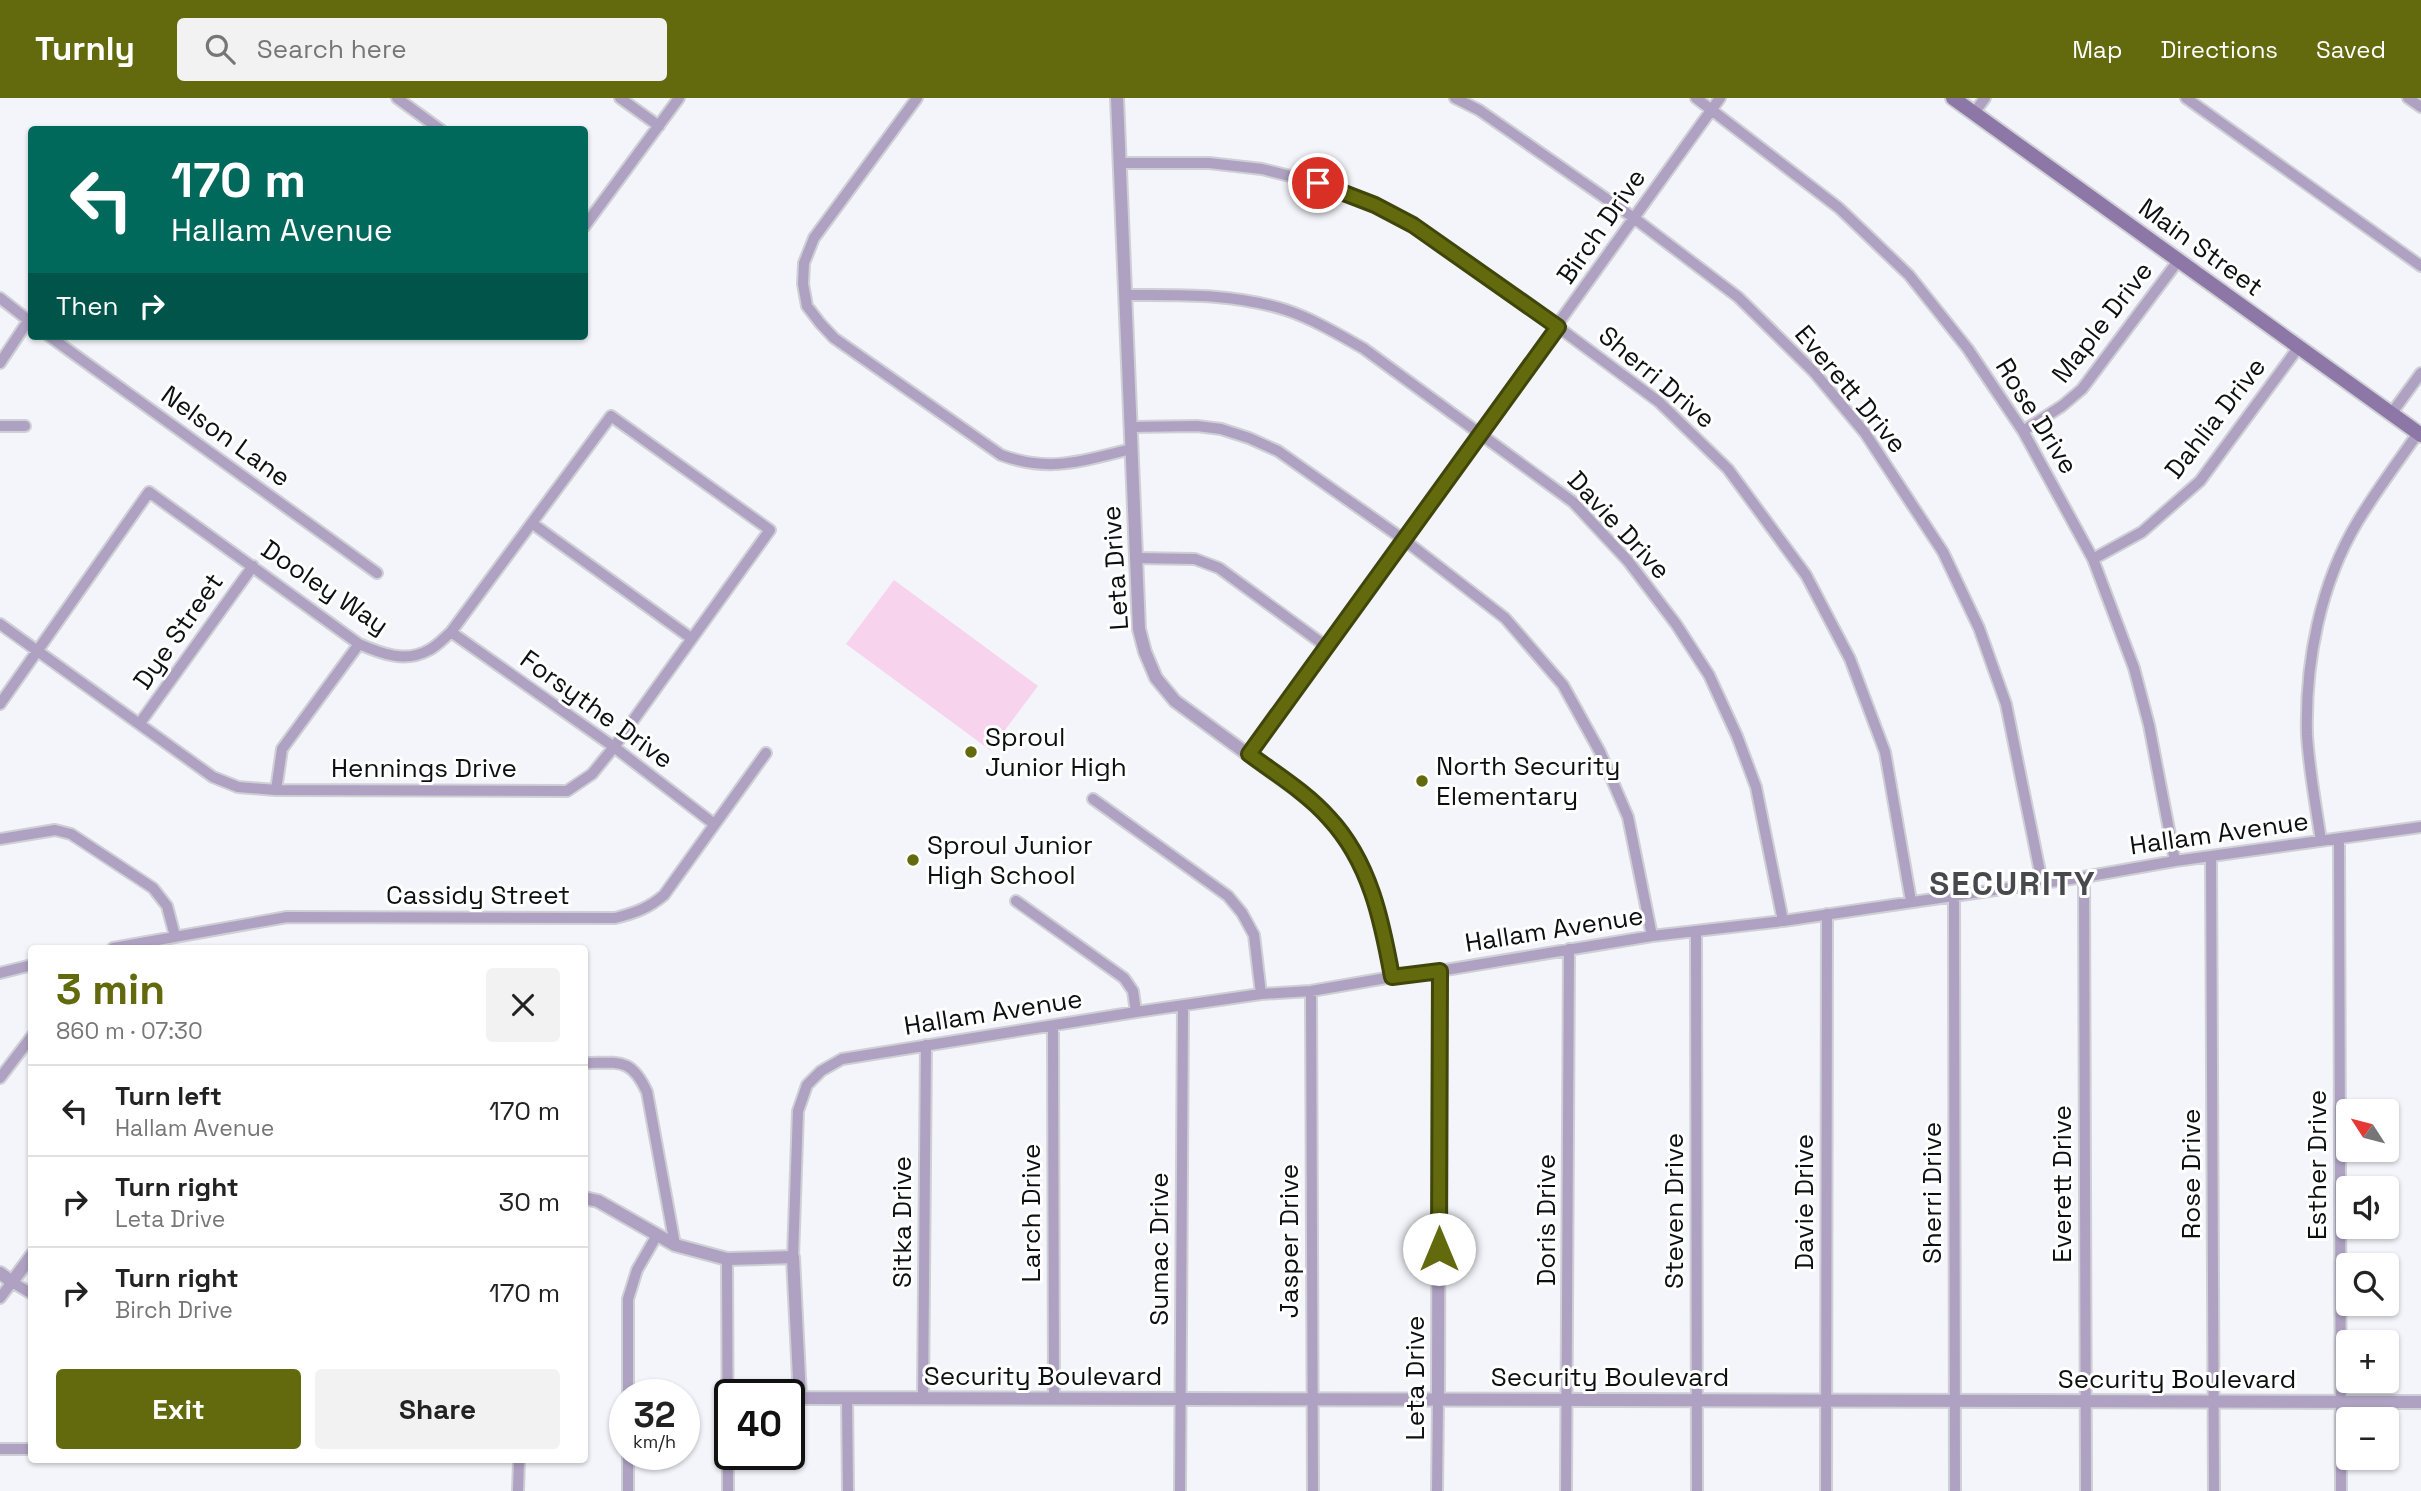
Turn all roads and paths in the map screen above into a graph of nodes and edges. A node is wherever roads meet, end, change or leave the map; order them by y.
1 (397, 98) edge
2 (620, 98) edge
3 (679, 98) edge
4 (917, 98) edge
5 (1117, 98) edge
6 (1455, 98) edge
7 (1696, 98) edge
8 (1720, 98) edge
9 (1953, 98) edge
10 (1985, 98) edge
11 (2186, 98) edge
12 (2408, 98) edge
13 (2421, 107) edge
14 (1712, 109) junction
15 (1974, 113) junction
16 (436, 126) edge
17 (659, 126) junction
18 (1119, 163) junction
19 (1634, 218) junction
20 (588, 222) edge
21 (2178, 261) junction
22 (2421, 266) edge
23 (1125, 295) junction
24 (0, 298) edge
25 (28, 320) edge
26 (28, 325) edge
27 (1558, 327) junction
28 (55, 340) edge
29 (2298, 348) junction
30 (0, 363) edge
31 (2421, 373) edge
32 (2391, 414) junction
33 (0, 426) edge
34 (25, 426) dead end
35 (1131, 427) junction
36 (2023, 431) junction
37 (1481, 432) junction
38 (2420, 434) edge
39 (1131, 449) junction
40 (533, 524) junction
41 (770, 530) joint
42 (1403, 539) junction
43 (1136, 558) junction
44 (2093, 559) junction
45 (253, 566) junction
46 (377, 573) dead end
47 (0, 624) edge
48 (451, 632) junction
49 (691, 638) junction
50 (359, 644) junction
51 (1327, 647) junction
52 (36, 650) junction
53 (0, 704) edge
54 (140, 723) junction
55 (614, 747) junction
56 (766, 754) dead end
57 (1249, 754) junction
58 (276, 790) junction
59 (1094, 799) dead end
60 (714, 824) junction
61 (2421, 827) edge
62 (0, 839) edge
63 (2339, 839) junction
64 (2321, 841) junction
65 (2211, 857) junction
66 (2175, 861) junction
67 (2084, 877) junction
68 (2042, 883) junction
69 (1954, 895) junction
70 (1016, 901) dead end
71 (1911, 901) junction
72 (1827, 914) junction
73 (1783, 921) junction
74 (1696, 931) junction
75 (176, 936) junction
76 (1652, 936) junction
77 (129, 945) edge
78 (1569, 949) junction
79 (28, 966) edge
80 (1440, 971) junction
81 (0, 973) edge
82 (1392, 977) junction
83 (1311, 991) junction
84 (1261, 994) junction
85 (1183, 1007) junction
86 (1136, 1012) junction
87 (1053, 1027) junction
88 (28, 1041) edge
89 (926, 1045) junction
90 (588, 1063) edge
91 (0, 1078) edge
92 (588, 1199) edge
93 (657, 1235) junction
94 (675, 1245) junction
95 (793, 1257) junction
96 (727, 1259) junction
97 (28, 1260) edge
98 (0, 1273) edge
99 (12, 1282) junction
100 (28, 1292) edge
101 (0, 1298) edge
102 (628, 1379) edge
103 (799, 1379) edge
104 (805, 1398) edge
105 (847, 1398) junction
106 (923, 1398) junction
107 (1054, 1399) junction
108 (1181, 1399) junction
109 (1312, 1399) junction
110 (1438, 1400) junction
111 (1568, 1400) junction
112 (1698, 1400) junction
113 (1827, 1401) junction
114 (1955, 1401) junction
115 (2086, 1401) junction
116 (2215, 1402) junction
117 (2339, 1402) junction
118 (2421, 1402) edge
119 (0, 1449) edge
120 (28, 1449) edge
121 (519, 1463) edge
122 (628, 1470) edge
123 (518, 1491) edge
124 (628, 1491) edge
125 (727, 1491) edge
126 (848, 1491) edge
127 (1180, 1491) edge
128 (1313, 1491) edge
129 (1437, 1491) edge
130 (1566, 1491) edge
131 (1697, 1491) edge
132 (1826, 1491) edge
133 (1955, 1491) edge
134 (2086, 1491) edge
135 (2214, 1491) edge
136 (2341, 1491) edge

1 - 16 street
2 - 17 street
3 - 17 street
4 - 39 street
5 - 18 street, Leta Drive
6 - 19 street, Everett Drive
7 - 14 street, Rose Drive
8 - 14 street, Birch Drive
9 - 15 main road, Main Street
10 - 15 street
11 - 22 street
12 - 13 street
14 - 19 street, Birch Drive
14 - 36 street, Rose Drive
15 - 21 main road, Main Street
17 - 20 street
18 - 23 street, Leta Drive
18 - 27 street, Sherri Drive
19 - 27 street, Birch Drive
19 - 68 street, Everett Drive
21 - 29 main road, Main Street
21 - 36 street, Maple Drive
23 - 35 street, Leta Drive
23 - 37 street, Davie Drive
24 - 25 street
26 - 30 street
27 - 37 street, Birch Drive
27 - 71 street, Sherri Drive
28 - 46 street, Nelson Lane
29 - 32 main road, Main Street
29 - 44 street, Dahlia Drive
31 - 32 street
32 - 38 main road, Main Street
33 - 34 street
35 - 39 street, Leta Drive
35 - 42 street
36 - 44 street, Rose Drive
37 - 42 street, Birch Drive
37 - 73 street, Davie Drive
38 - 64 street
39 - 43 street, Leta Drive
40 - 41 street, Dooley Way
40 - 48 street, Dooley Way
40 - 49 street
41 - 49 street, Hennings Drive
42 - 51 street, Birch Drive
42 - 76 street
43 - 51 street
43 - 57 street, Leta Drive
44 - 66 street, Rose Drive
45 - 50 street, Dooley Way
45 - 52 street, Dooley Way
45 - 54 street, Dye Street
47 - 52 street, Hennings Drive
48 - 50 street, Dooley Way
48 - 55 street, Forsythe Drive
49 - 55 street, Hennings Drive
50 - 58 street
51 - 57 street, Birch Drive
52 - 53 street, Dooley Way
52 - 54 street, Hennings Drive
54 - 58 street, Hennings Drive
55 - 58 street, Hennings Drive
55 - 60 street, Forsythe Drive
56 - 60 street, Cassidy Street
57 - 82 street, Leta Drive
59 - 84 street
60 - 75 street, Cassidy Street
61 - 63 street, Hallam Avenue
62 - 75 street
63 - 64 street, Hallam Avenue
63 - 117 street, Esther Drive
64 - 65 street, Hallam Avenue
65 - 66 street, Hallam Avenue
65 - 116 street, Rose Drive
66 - 67 street, Hallam Avenue
67 - 68 street, Hallam Avenue
67 - 115 street, Everett Drive
68 - 69 street, Hallam Avenue
69 - 71 street, Hallam Avenue
69 - 114 street, Sherri Drive
70 - 86 street
71 - 72 street, Hallam Avenue
72 - 73 street, Hallam Avenue
72 - 113 street, Davie Drive
73 - 74 street, Hallam Avenue
74 - 76 street, Hallam Avenue
74 - 112 street, Steven Drive
75 - 77 street, Cassidy Street
76 - 78 street, Hallam Avenue
78 - 80 street, Hallam Avenue
78 - 111 street, Doris Drive
79 - 81 street
80 - 82 street, Hallam Avenue
80 - 110 street, Leta Drive
82 - 83 street, Hallam Avenue
83 - 84 street, Hallam Avenue
83 - 109 street, Jasper Drive
84 - 85 street, Hallam Avenue
85 - 86 street, Hallam Avenue
85 - 108 street, Sumac Drive
86 - 87 street, Hallam Avenue
87 - 89 street, Hallam Avenue
87 - 107 street, Larch Drive
88 - 91 street
89 - 95 street, Hallam Avenue
89 - 106 street, Sitka Drive
90 - 94 street
92 - 93 street
93 - 94 street
93 - 102 street
94 - 96 street
95 - 96 street
95 - 103 street, Hallam Avenue
96 - 125 street
97 - 99 street
98 - 99 street
99 - 100 street
99 - 101 street
104 - 105 street, Security Boulevard
105 - 106 street, Security Boulevard
105 - 126 street
106 - 107 street, Security Boulevard
107 - 108 street, Security Boulevard
108 - 109 street, Security Boulevard
108 - 127 street, Sumac Drive
109 - 110 street, Security Boulevard
109 - 128 street, Jasper Drive
110 - 111 street, Security Boulevard
110 - 129 street, Leta Drive
111 - 112 street, Security Boulevard
111 - 130 street, Doris Drive
112 - 113 street, Security Boulevard
112 - 131 street, Steven Drive
113 - 114 street, Security Boulevard
113 - 132 street, Davie Drive
114 - 115 street, Security Boulevard
114 - 133 street, Sherri Drive
115 - 116 street, Security Boulevard
115 - 134 street, Everett Drive
116 - 117 street, Security Boulevard
116 - 135 street, Rose Drive
117 - 118 street, Security Boulevard
117 - 136 street, Esther Drive
119 - 120 street
121 - 123 street
122 - 124 street

